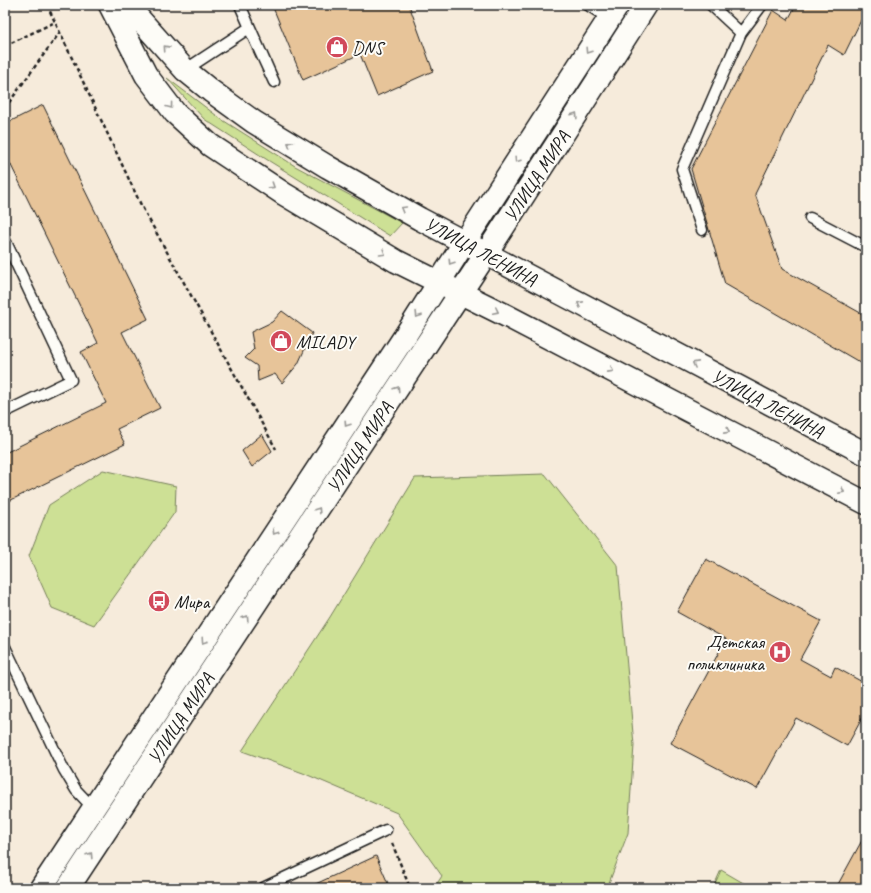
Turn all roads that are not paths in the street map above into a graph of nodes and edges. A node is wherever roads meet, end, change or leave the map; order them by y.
1 (110, 5) edge
2 (127, 5) edge
3 (240, 5) edge
4 (588, 5) edge
5 (646, 5) edge
6 (711, 5) edge
7 (762, 5) edge
8 (613, 12) edge
9 (629, 32) junction
10 (741, 33) junction
11 (185, 70) junction
12 (810, 218) dead end
13 (702, 230) dead end
14 (5, 240) edge
15 (464, 243) junction
16 (866, 247) edge
17 (486, 254) junction
18 (439, 282) junction
19 (461, 294) junction
20 (5, 412) edge
21 (866, 454) edge
22 (866, 503) edge
23 (5, 647) edge
24 (103, 815) junction
25 (386, 830) road end
26 (41, 888) edge
27 (68, 888) edge
28 (262, 888) edge

1 -> 18 main road
11 -> 2 main road, УЛИЦА ЛЕНИНА
3 - 11 lane
4 - 8 lane
5 - 9 main road, УЛИЦА МИРА
6 - 10 lane
7 - 10 lane
8 - 9 lane
8 -> 15 main road, УЛИЦА МИРА
17 -> 9 main road, УЛИЦА МИРА
10 - 13 lane
15 -> 11 main road, УЛИЦА ЛЕНИНА
12 - 16 lane
14 - 20 lane
15 - 17 main road, УЛИЦА ЛЕНИНА
15 -> 18 main road, УЛИЦА МИРА
17 - 19 main road, УЛИЦА МИРА
21 -> 17 main road, УЛИЦА ЛЕНИНА
18 - 19 main road
18 -> 24 main road, УЛИЦА МИРА
19 -> 22 main road
24 -> 19 main road, УЛИЦА МИРА
23 - 24 lane
24 - 26 main road, УЛИЦА МИРА
27 -> 24 main road, УЛИЦА МИРА
25 - 28 lane

